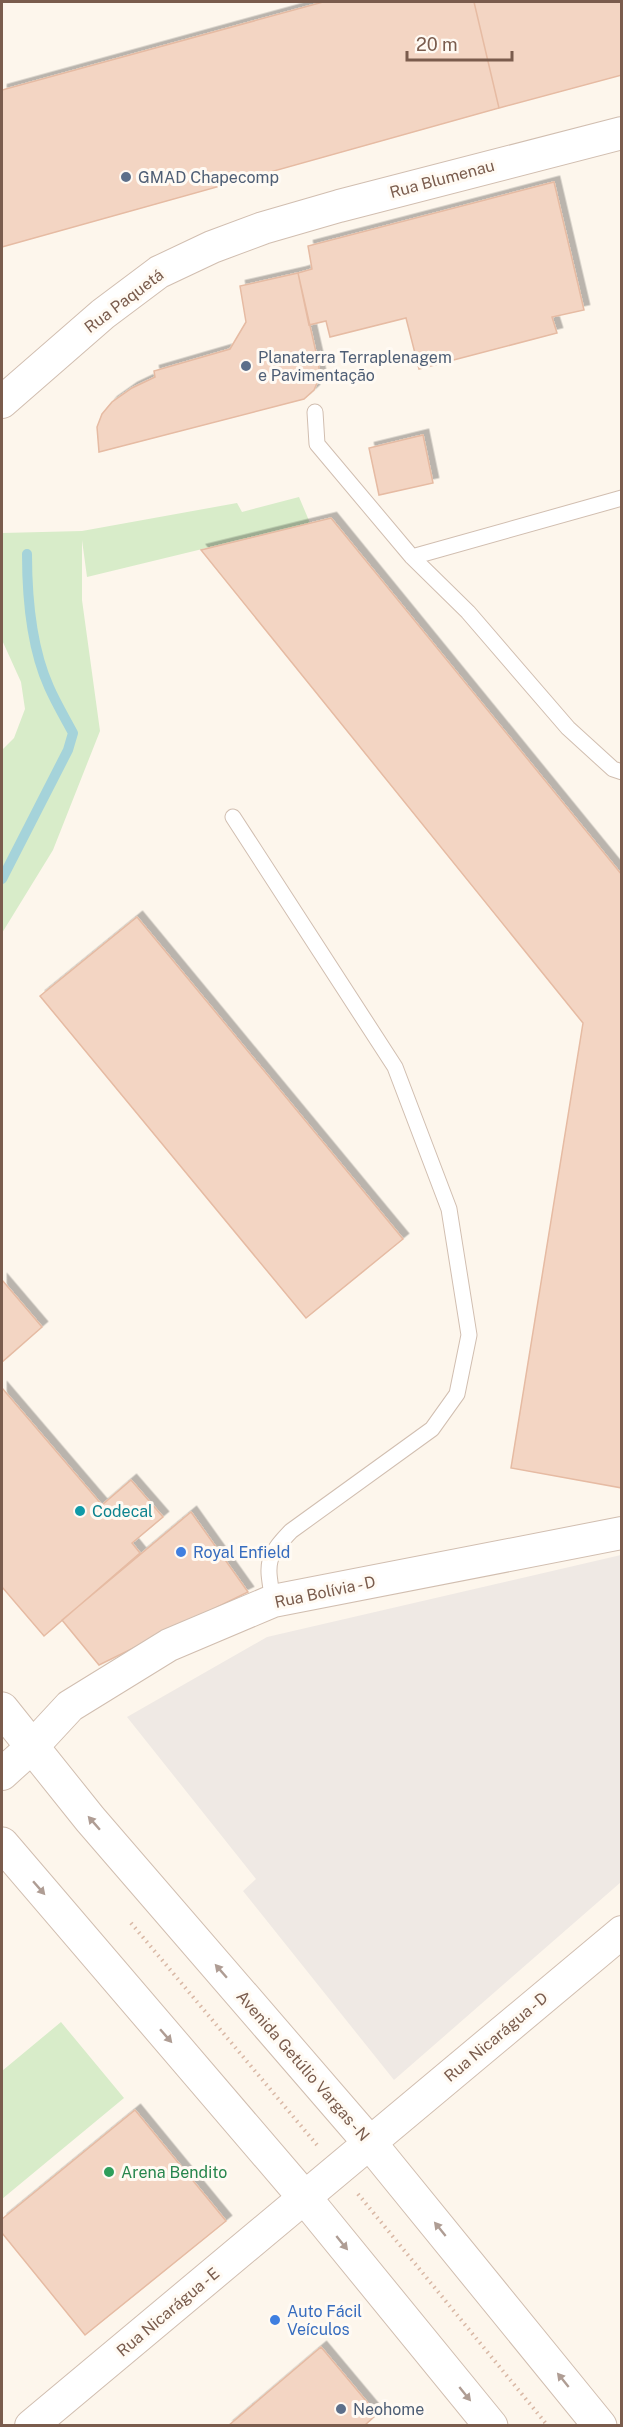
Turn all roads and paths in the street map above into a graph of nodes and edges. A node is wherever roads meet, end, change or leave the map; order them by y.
1 (621, 133) edge
2 (263, 228) joint
3 (2, 402) edge
4 (315, 412) dead end
5 (621, 498) edge
6 (412, 557) junction
7 (621, 772) edge
8 (233, 818) dead end
9 (621, 1533) edge
10 (273, 1601) junction
11 (2, 1709) edge
12 (32, 1747) junction
13 (2, 1774) edge
14 (2, 1844) edge
15 (124, 1916) dead end
16 (621, 1932) edge
17 (369, 2142) junction
18 (338, 2170) junction
19 (305, 2198) junction
20 (31, 2426) edge
21 (492, 2426) edge
22 (548, 2426) edge
23 (600, 2426) edge

1 - 2 street, Rua Blumenau
2 - 3 street, Rua Paquetá
4 - 6 lane
5 - 6 lane
6 - 7 lane
8 - 10 lane
9 - 10 street, Rua Bolívia - D
10 - 12 street, Rua Bolívia - D
11 - 12 street, Avenida Getúlio Vargas - N
12 - 13 street, Rua Bolívia - D
17 -> 12 street, Avenida Getúlio Vargas - N
14 -> 19 street
15 - 18 path
16 - 17 street, Rua Nicarágua - D
17 - 18 street, Rua Nicarágua - D
23 -> 17 street, Avenida Getúlio Vargas - N
18 - 19 street, Rua Nicarágua - E
18 - 22 path
19 - 20 street, Rua Nicarágua - E
19 -> 21 street

